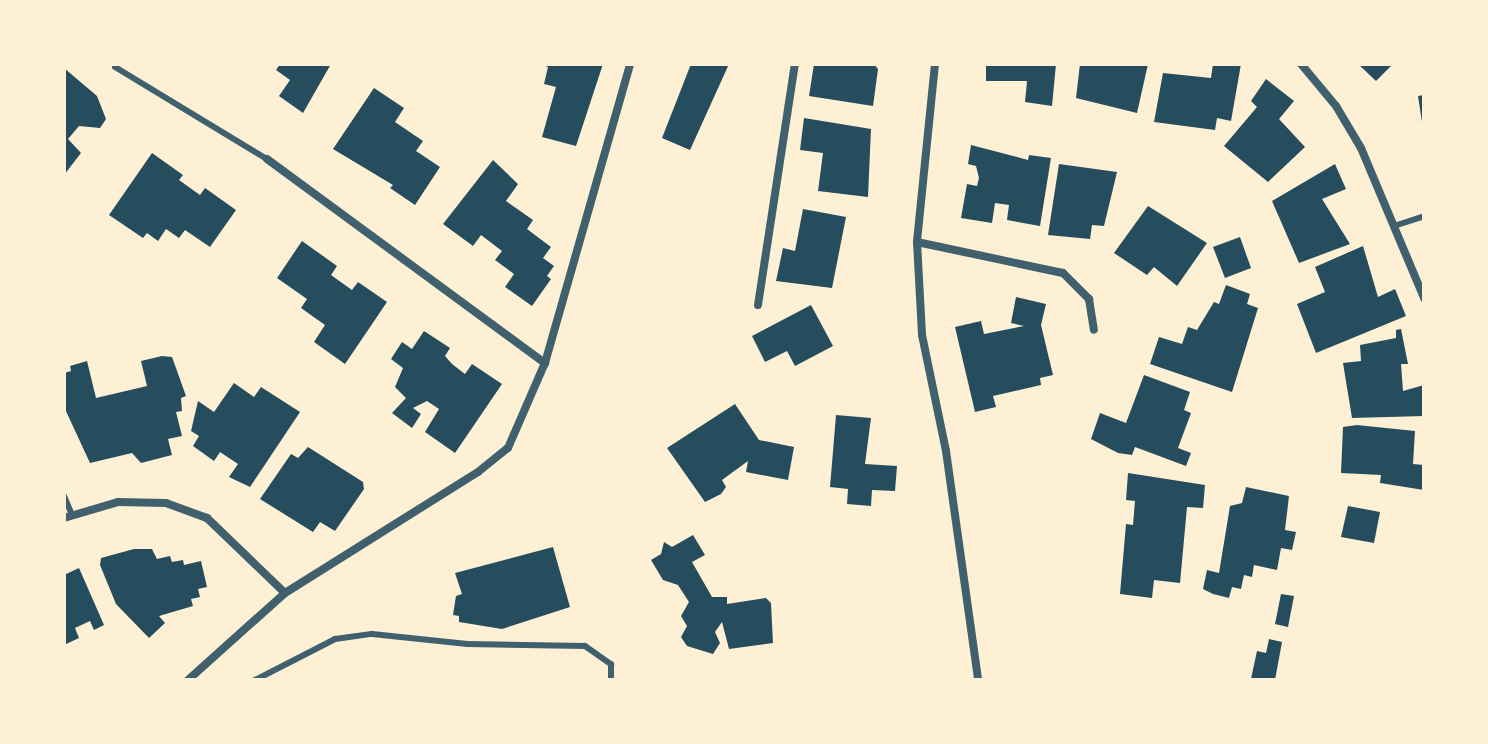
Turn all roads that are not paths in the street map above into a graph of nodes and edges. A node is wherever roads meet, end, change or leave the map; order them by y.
1 (630, 64) edge
2 (795, 64) edge
3 (935, 64) edge
4 (1301, 64) edge
5 (115, 67) dead end
6 (267, 159) joint
7 (1424, 216) edge
8 (1394, 226) junction
9 (917, 242) junction
10 (1424, 298) edge
11 (758, 305) dead end
12 (1094, 330) dead end
13 (545, 363) junction
14 (64, 496) edge
15 (68, 516) edge
16 (285, 593) junction
17 (188, 680) edge
18 (255, 680) edge
19 (611, 680) edge
20 (978, 680) edge

1 - 13 street
2 - 11 street
3 - 9 street
4 - 8 street
5 - 6 lane
6 - 13 street
7 - 8 lane
8 - 10 street
9 - 12 street
9 - 20 street
13 - 16 street
14 - 15 lane
15 - 16 street
16 - 17 street
18 - 19 lane

